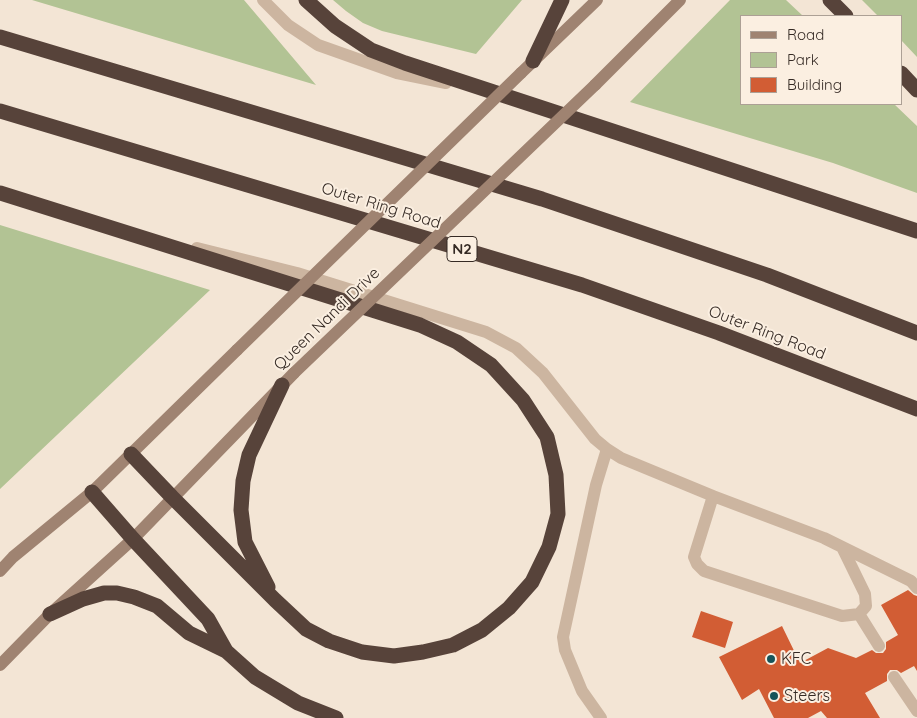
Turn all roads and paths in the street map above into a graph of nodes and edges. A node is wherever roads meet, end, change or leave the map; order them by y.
1 (263, 0) edge
2 (306, 0) edge
3 (562, 0) edge
4 (597, 0) edge
5 (680, 0) edge
6 (830, 0) edge
7 (845, 15) edge
8 (0, 38) edge
9 (533, 62) junction
10 (902, 74) edge
11 (917, 90) edge
12 (493, 92) junction
13 (0, 111) edge
14 (0, 193) edge
15 (94, 222) junction
16 (917, 231) edge
17 (917, 333) edge
18 (282, 385) junction
19 (917, 409) edge
20 (606, 449) junction
21 (131, 454) junction
22 (92, 492) junction
23 (712, 496) junction
24 (172, 498) junction
25 (133, 539) junction
26 (842, 547) junction
27 (0, 571) edge
28 (917, 588) edge
29 (275, 600) junction
30 (50, 614) junction
31 (859, 614) junction
32 (879, 646) dead end
33 (226, 651) junction
34 (0, 665) edge
35 (894, 677) dead end
36 (917, 711) edge
37 (336, 718) edge
38 (601, 718) edge

1 - 12 lane
2 - 12 highway
3 - 9 highway
4 - 9 main road
5 - 18 main road, Queen Nandi Drive, bridge
6 - 7 highway
8 - 17 highway
9 - 21 main road, bridge
10 - 11 highway
12 - 16 highway
13 - 19 highway, Outer Ring Road / N2
14 - 15 highway
15 - 20 lane
15 - 29 highway
18 - 24 main road, Queen Nandi Drive
18 - 29 highway
20 - 23 lane
20 - 38 lane
21 - 22 main road
21 - 24 highway
22 - 25 highway
22 - 27 main road
23 - 26 lane
23 - 31 lane
24 - 25 main road, Queen Nandi Drive
24 - 29 highway
25 - 30 main road, Queen Nandi Drive
25 - 33 highway
26 - 28 lane
26 - 31 lane
30 - 33 highway
30 - 34 main road, Queen Nandi Drive
31 - 32 lane
33 - 37 highway
35 - 36 lane

